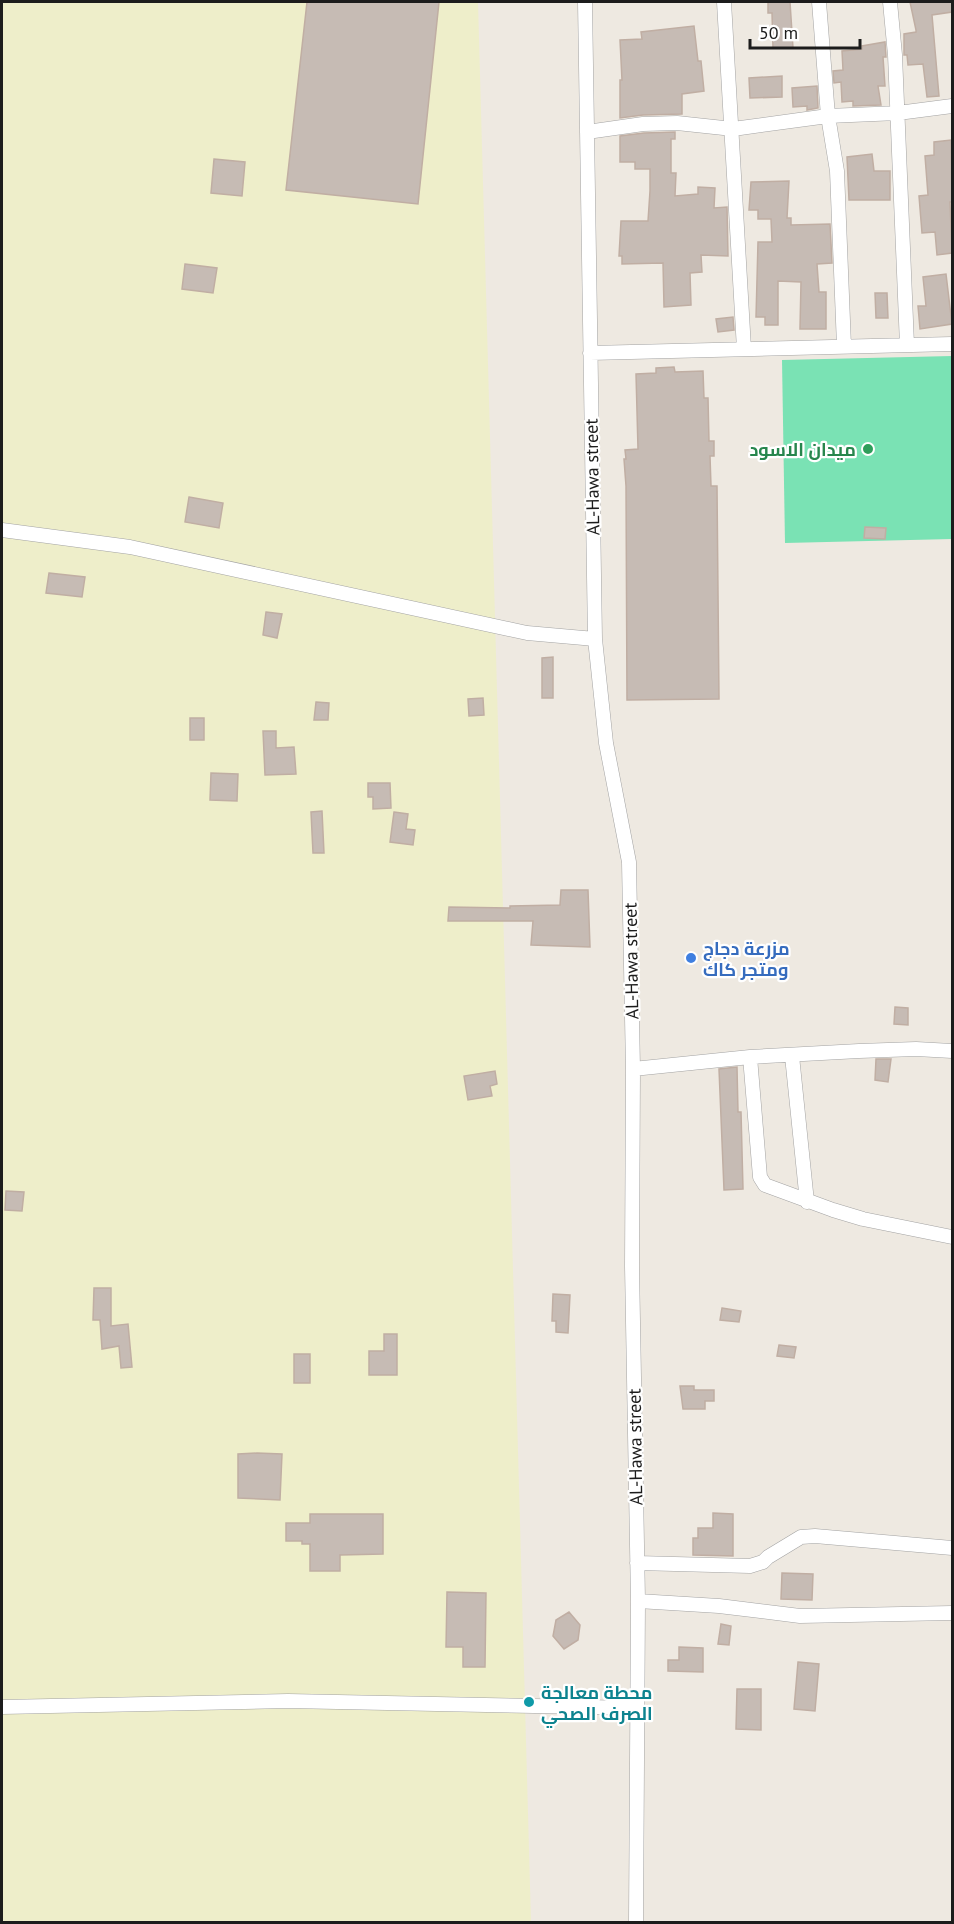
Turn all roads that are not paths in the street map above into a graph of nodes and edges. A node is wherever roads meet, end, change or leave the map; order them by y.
1 (585, 2) edge
2 (724, 2) edge
3 (819, 2) edge
4 (890, 2) edge
5 (952, 106) edge
6 (898, 112) junction
7 (828, 116) junction
8 (733, 129) junction
9 (587, 132) junction
10 (952, 344) edge
11 (908, 345) junction
12 (844, 346) junction
13 (744, 349) junction
14 (590, 353) junction
15 (2, 530) edge
16 (595, 639) junction
17 (952, 1051) edge
18 (792, 1056) junction
19 (750, 1057) junction
20 (633, 1069) junction
21 (807, 1202) junction
22 (952, 1237) edge
23 (952, 1548) edge
24 (637, 1563) junction
25 (638, 1601) junction
26 (952, 1613) edge
27 (2, 1707) edge
28 (637, 1708) junction
29 (636, 1923) edge

1 - 9 street, AL-Hawa street
2 - 8 street
3 - 7 street
4 - 6 street
5 - 6 street
6 - 7 street
6 - 11 street
7 - 8 street
7 - 12 street
8 - 9 street
8 - 13 street
9 - 14 street, AL-Hawa street
10 - 11 street
11 - 12 street
12 - 13 street
13 - 14 street
14 - 16 street, AL-Hawa street
15 - 16 street
16 - 20 street, AL-Hawa street
17 - 18 street
18 - 19 street
18 - 21 street
19 - 20 street
19 - 21 street
20 - 24 street, AL-Hawa street
21 - 22 street
23 - 24 street
24 - 25 street, AL-Hawa street
25 - 26 street
25 - 28 street, AL-Hawa street
27 - 28 street
28 - 29 street, AL-Hawa street

